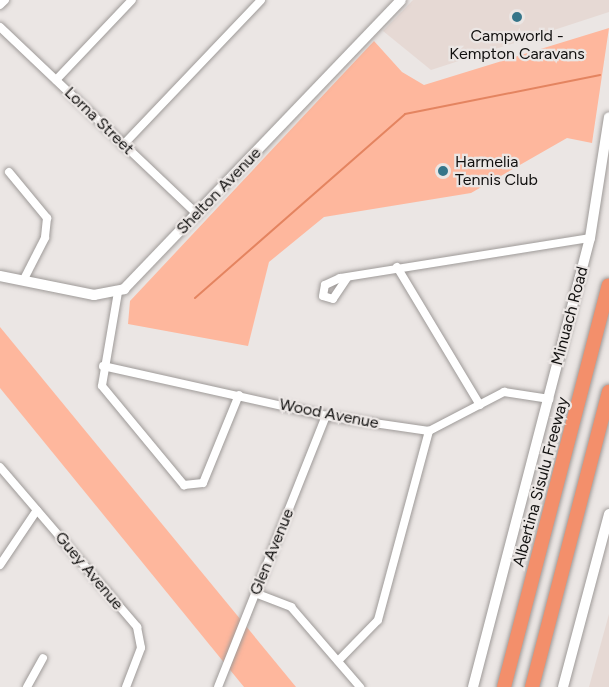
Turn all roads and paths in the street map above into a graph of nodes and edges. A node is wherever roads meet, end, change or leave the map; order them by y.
1 (5, 0) edge
2 (132, 0) edge
3 (261, 0) edge
4 (401, 0) edge
5 (0, 5) edge
6 (0, 27) edge
7 (56, 80) junction
8 (609, 117) edge
9 (123, 145) junction
10 (9, 172) dead end
11 (197, 214) junction
12 (590, 238) junction
13 (397, 267) junction
14 (0, 276) edge
15 (347, 278) dead end
16 (23, 281) junction
17 (609, 285) edge
18 (118, 292) junction
19 (103, 366) junction
20 (609, 392) edge
21 (238, 395) junction
22 (549, 399) junction
23 (480, 405) junction
24 (326, 416) junction
25 (429, 431) junction
26 (0, 467) edge
27 (37, 510) junction
28 (609, 514) edge
29 (0, 565) edge
30 (255, 593) junction
31 (43, 658) dead end
32 (338, 661) junction
33 (27, 687) edge
34 (126, 687) edge
35 (218, 687) edge
36 (360, 687) edge
37 (473, 687) edge
38 (504, 687) edge
39 (532, 687) edge
40 (563, 687) edge

1 - 5 street
2 - 7 street
3 - 9 street
4 - 11 main road, Shelton Avenue
6 - 7 street, Lorna Street
7 - 9 street, Lorna Street
8 - 12 main road, Minuach Road
9 - 11 street, Lorna Street
10 - 16 street
11 - 18 main road, Shelton Avenue
12 - 13 street
12 - 22 main road, Minuach Road
13 - 15 street
13 - 23 street
14 - 16 main road
16 - 18 main road
17 - 38 highway, Albertina Sisulu Freeway
18 - 19 street
19 - 21 street, Wood Avenue
19 - 21 street
20 - 39 highway
21 - 24 street, Wood Avenue
22 - 23 street
22 - 37 main road, Minuach Road
23 - 25 street
24 - 25 street, Wood Avenue
24 - 30 street, Glen Avenue
25 - 32 street
26 - 27 street, Guey Avenue
27 - 29 street
27 - 34 street, Guey Avenue
28 - 40 main road
30 - 32 street
30 - 35 street, Glen Avenue
31 - 33 street
32 - 36 street

